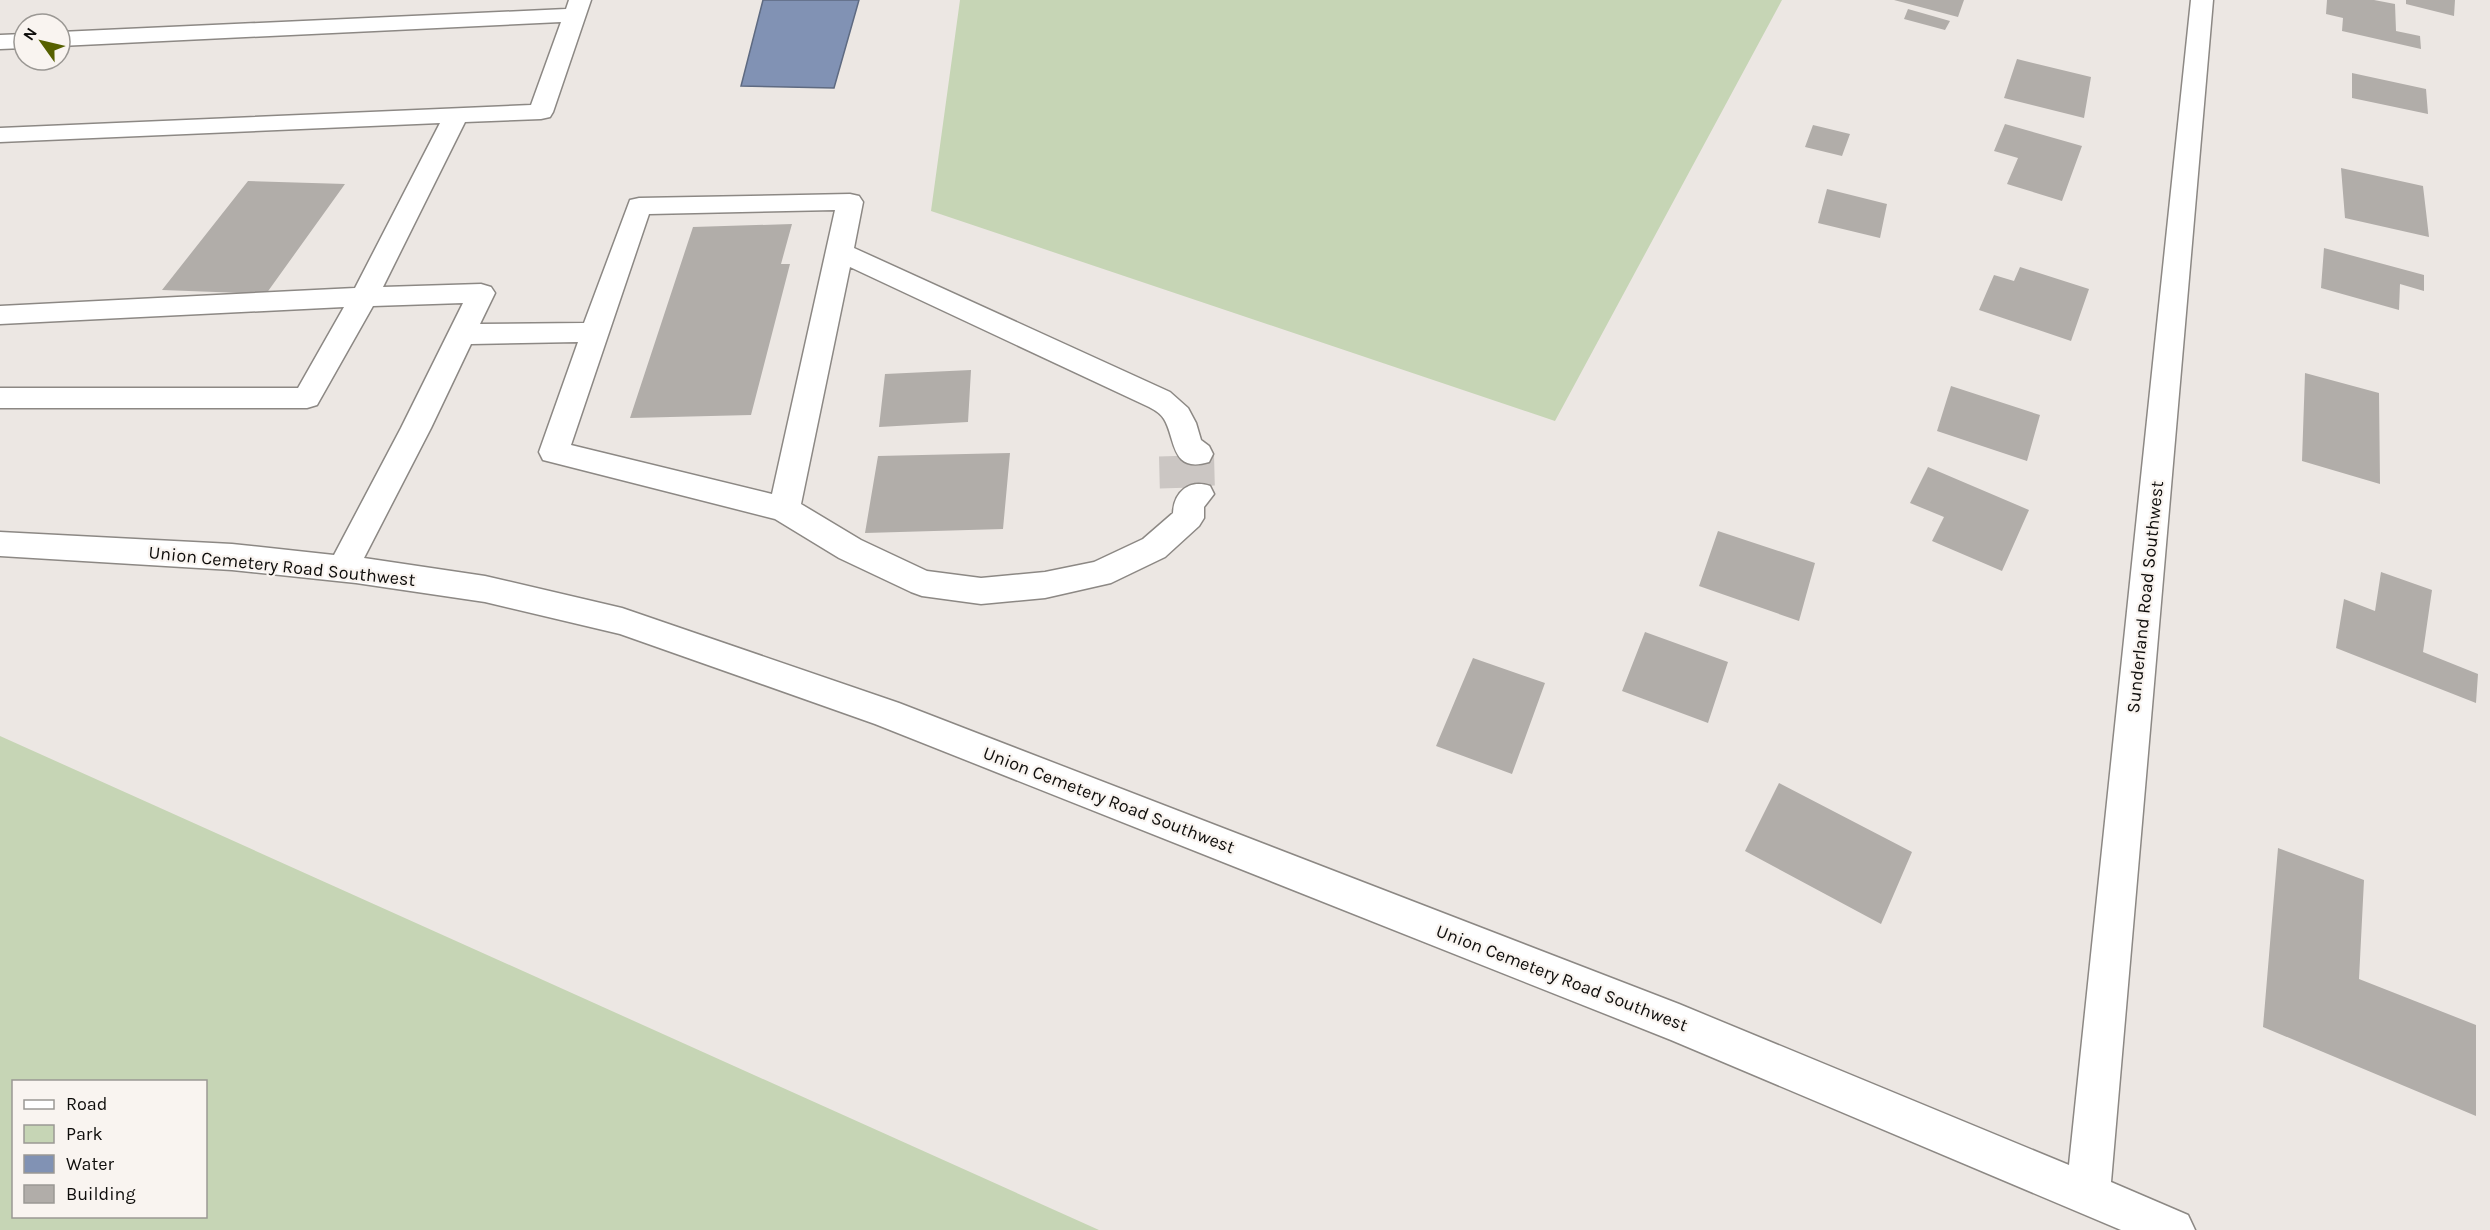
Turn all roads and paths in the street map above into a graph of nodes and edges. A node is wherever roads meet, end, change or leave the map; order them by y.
1 (2202, 0) edge
2 (578, 8) edge
3 (72, 38) edge
4 (456, 115) junction
5 (0, 135) edge
6 (840, 252) junction
7 (364, 297) junction
8 (0, 315) edge
9 (595, 332) junction
10 (461, 334) junction
11 (0, 398) edge
12 (1187, 452) tunnel mouth
13 (1188, 497) tunnel mouth
14 (784, 509) junction
15 (0, 544) edge
16 (343, 568) junction
17 (2088, 1194) junction
18 (2173, 1230) edge

1 - 17 street, Sunderland Road Southwest
2 - 3 street
2 - 4 street
4 - 5 street
4 - 7 street
6 - 9 street
6 - 12 street
6 - 14 street
7 - 8 street
7 - 10 street
7 - 11 street
9 - 10 street
9 - 14 street
10 - 16 street
13 - 14 street
15 - 16 street, Union Cemetery Road Southwest
16 - 17 street, Union Cemetery Road Southwest
17 - 18 street, Union Cemetery Road Southwest

